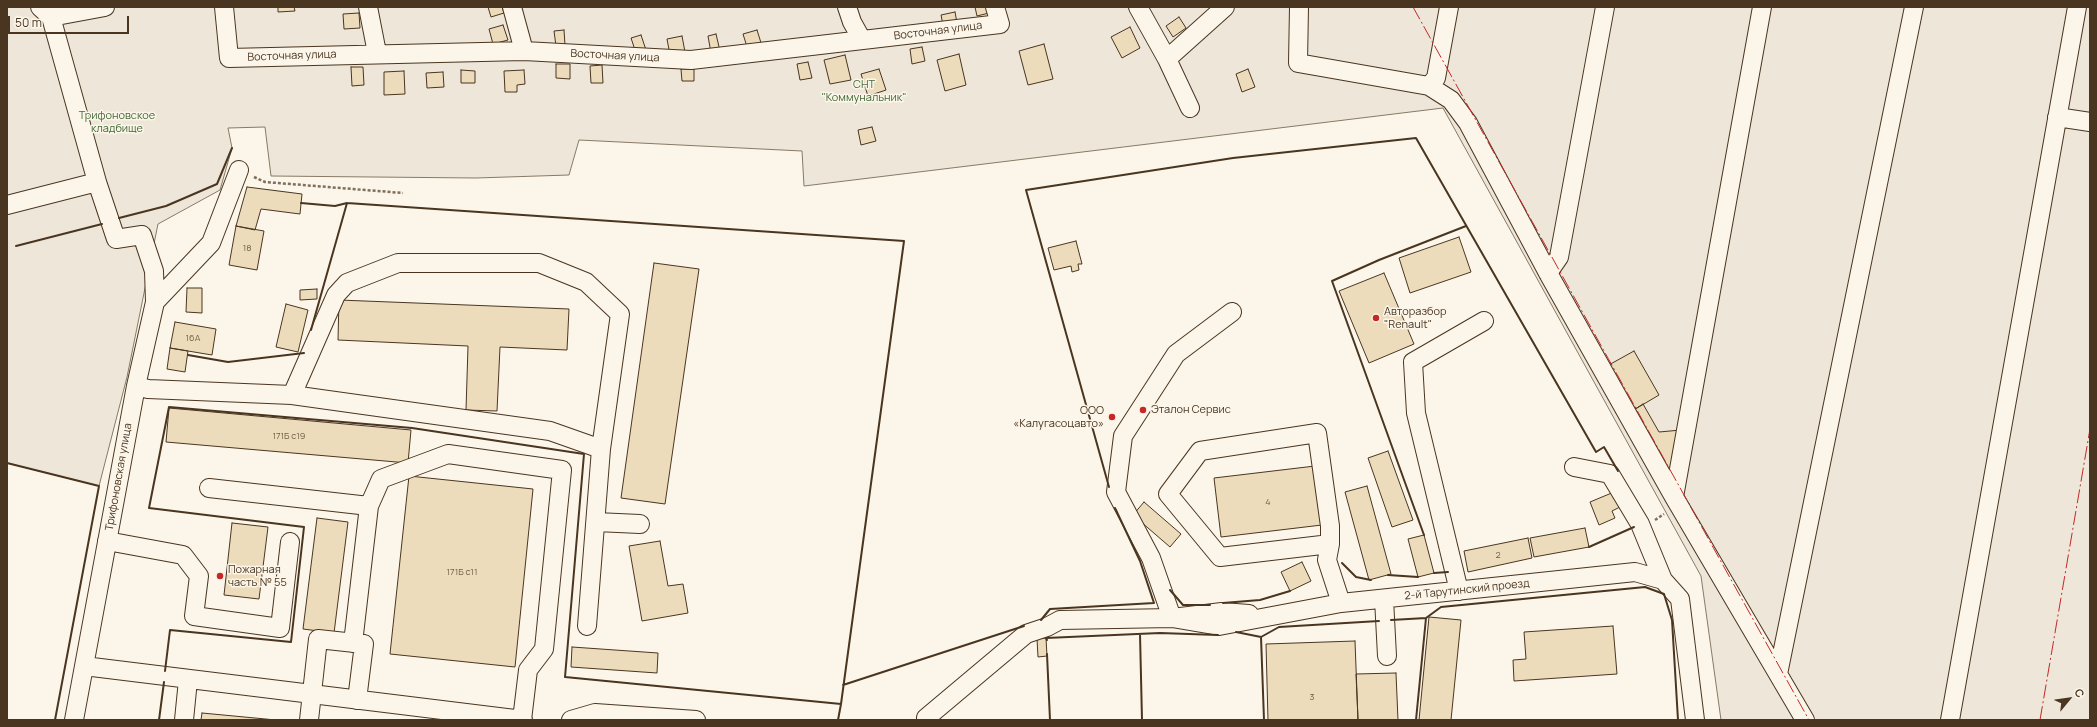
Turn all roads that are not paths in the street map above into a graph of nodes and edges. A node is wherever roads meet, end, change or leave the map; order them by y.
1 (105, 7) edge
2 (224, 7) edge
3 (368, 7) edge
4 (512, 7) edge
5 (847, 7) edge
6 (995, 7) edge
7 (1138, 7) edge
8 (1225, 7) edge
9 (1299, 7) edge
10 (1449, 7) edge
11 (1605, 7) edge
12 (1762, 7) edge
13 (1914, 7) edge
14 (2077, 7) edge
15 (49, 10) edge
16 (862, 40) junction
17 (524, 51) junction
18 (377, 53) junction
19 (1167, 59) junction
20 (1429, 86) junction
21 (1190, 108) dead end
22 (2057, 117) junction
23 (2090, 122) edge
24 (239, 170) road end
25 (97, 182) junction
26 (7, 205) edge
27 (1548, 273) junction
28 (155, 302) junction
29 (1232, 312) dead end
30 (1484, 321) dead end
31 (136, 386) junction
32 (292, 395) junction
33 (601, 449) junction
34 (1574, 467) dead end
35 (210, 488) dead end
36 (1674, 497) junction
37 (369, 506) junction
38 (596, 522) junction
39 (640, 524) dead end
40 (107, 541) junction
41 (290, 542) dead end
42 (1330, 544) junction
43 (1663, 580) junction
44 (1459, 591) junction
45 (1384, 599) junction
46 (1341, 603) junction
47 (1172, 618) junction
48 (587, 626) dead end
49 (352, 643) junction
50 (1387, 656) dead end
51 (84, 666) junction
52 (1778, 674) junction
53 (188, 680) junction
54 (311, 694) junction
55 (357, 700) junction
56 (439, 715) edge
57 (74, 720) edge
58 (184, 720) edge
59 (310, 720) edge
60 (518, 720) edge
61 (571, 720) edge
62 (696, 720) edge
63 (926, 720) edge
64 (1695, 720) edge
65 (1805, 720) edge
66 (1950, 720) edge

1 - 15 street
2 - 18 street, Восточная улица
3 - 18 street
4 - 17 street
5 - 16 street
6 - 16 street, Восточная улица
7 - 19 street
8 - 19 street
9 - 20 street
10 - 20 street
11 - 27 street
12 - 36 street
13 - 52 street
14 - 22 street
15 - 25 street
16 - 17 street, Восточная улица
17 - 18 street, Восточная улица
19 - 21 street
20 - 27 street
22 - 23 street
22 - 66 street
24 - 28 street
25 - 26 street
25 - 28 street, Трифоновская улица
27 - 36 street
28 - 31 street, Трифоновская улица
29 - 47 street
30 - 44 street
31 - 32 street
31 - 40 street, Трифоновская улица
32 - 33 street
32 - 33 street
33 - 38 street
34 - 43 street
35 - 37 street
36 - 52 street
37 - 49 street
37 - 60 street
38 - 39 street
38 - 48 street
40 - 41 street
40 - 51 street, Трифоновская улица
42 - 42 street
42 - 46 street
43 - 44 street, 2-й Тарутинский проезд
43 - 64 street
44 - 45 street, 2-й Тарутинский проезд
45 - 46 street, 2-й Тарутинский проезд
45 - 50 street
46 - 47 street, 2-й Тарутинский проезд
47 - 63 street, 2-й Тарутинский проезд
49 - 54 street
49 - 55 street
51 - 53 street
51 - 57 street, Трифоновская улица
52 - 65 street
53 - 54 street
53 - 58 street
54 - 55 street
54 - 59 street
55 - 56 street
56 - 60 street
61 - 62 street

